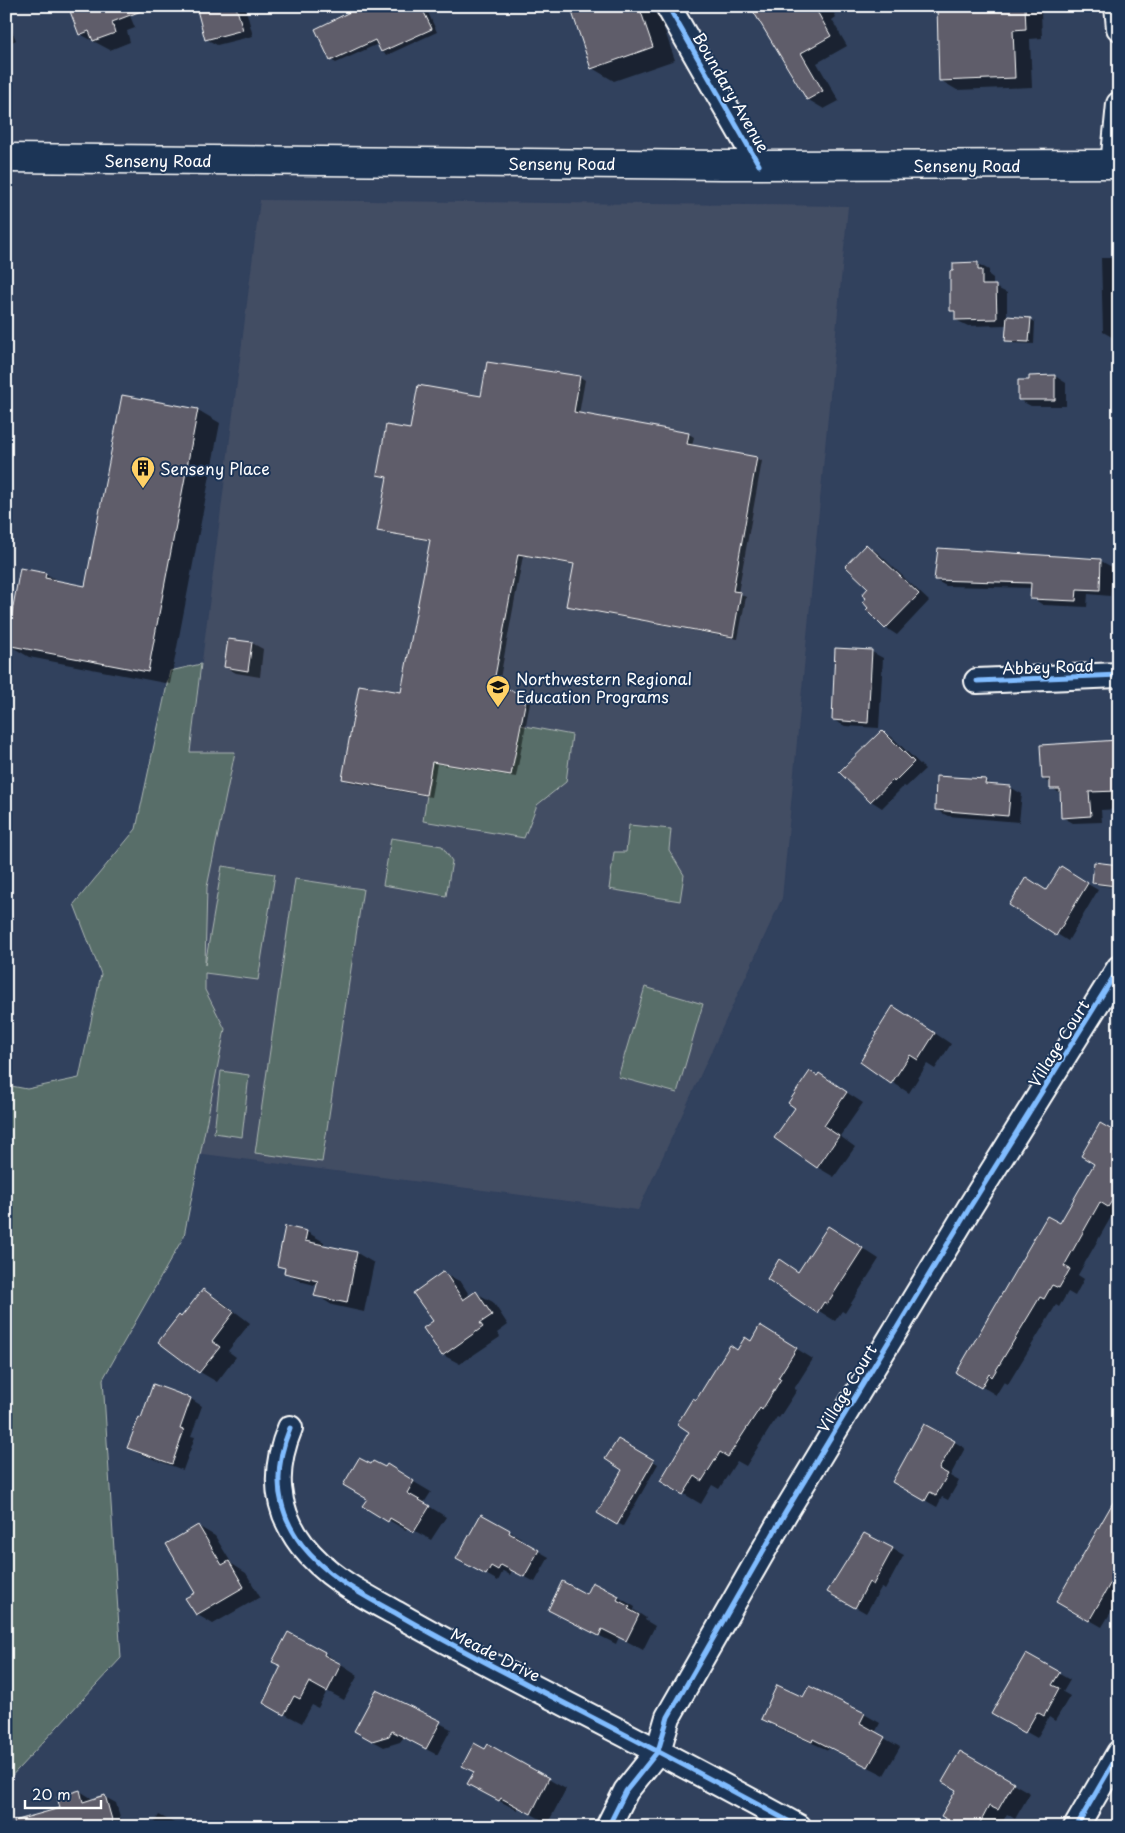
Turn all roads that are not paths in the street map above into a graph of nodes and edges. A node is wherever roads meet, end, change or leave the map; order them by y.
1 (668, 6) edge
2 (1117, 6) edge
3 (1119, 28) edge
4 (1119, 104) edge
5 (6, 158) edge
6 (759, 165) junction
7 (1116, 165) edge
8 (1119, 675) edge
9 (977, 681) dead end
10 (1119, 968) edge
11 (290, 1428) dead end
12 (658, 1751) junction
13 (1119, 1753) edge
14 (608, 1827) edge
15 (799, 1827) edge
16 (1076, 1827) edge

1 - 6 street, Boundary Avenue
2 - 3 street
4 - 7 street
5 - 6 main road, Senseny Road
6 - 7 main road, Senseny Road
8 - 9 street, Abbey Road
10 - 12 street, Village Court
11 - 12 street, Meade Drive
12 - 14 street, Village Court
12 - 15 street, Meade Drive
13 - 16 street

